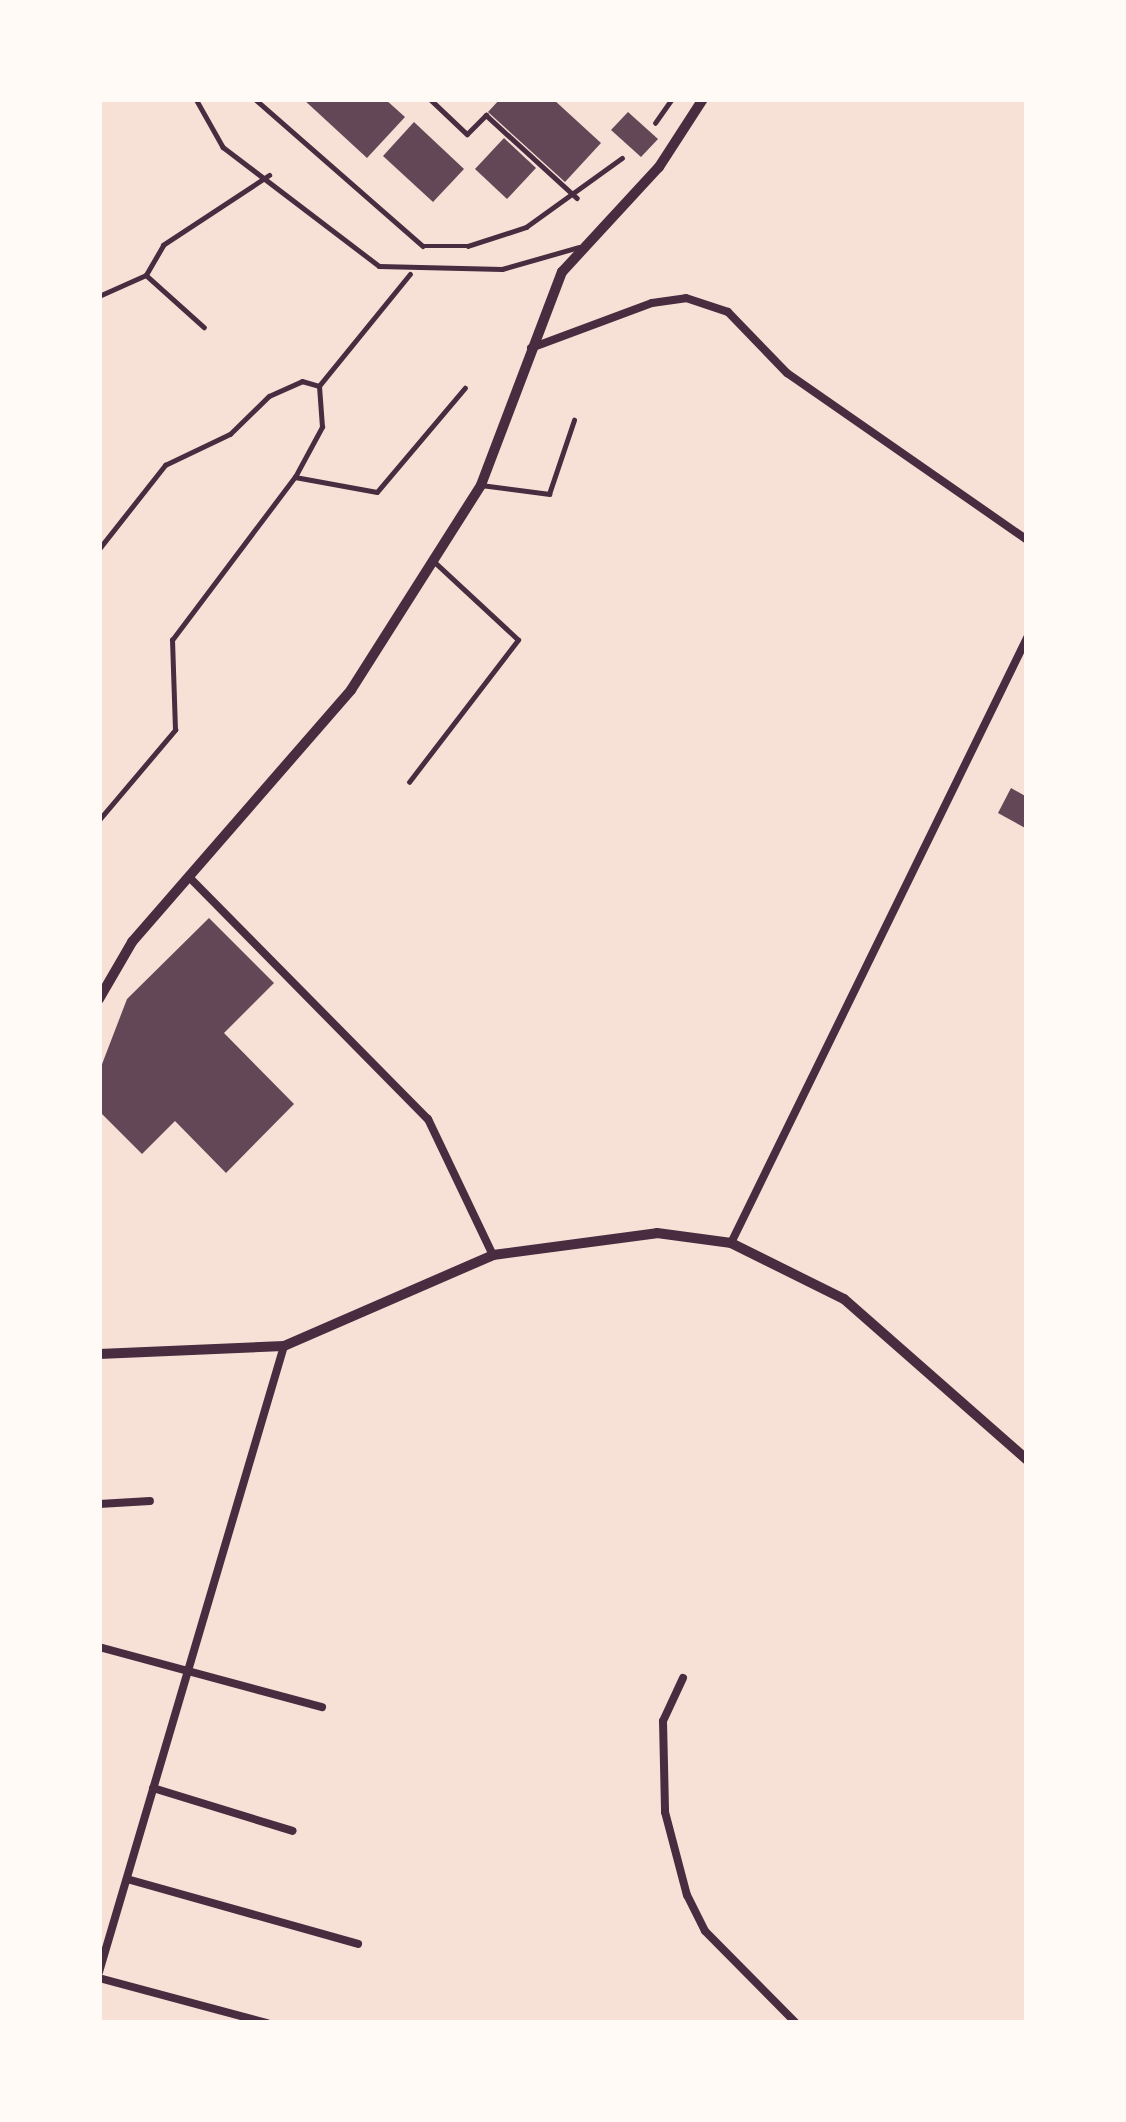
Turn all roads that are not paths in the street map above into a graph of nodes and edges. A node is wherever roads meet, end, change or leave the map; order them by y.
1 (196, 99) edge
2 (255, 99) edge
3 (430, 99) edge
4 (671, 99) edge
5 (703, 99) edge
6 (655, 123) dead end
7 (622, 158) dead end
8 (269, 175) junction
9 (577, 198) junction
10 (579, 247) junction
11 (410, 274) junction
12 (146, 275) junction
13 (99, 296) edge
14 (204, 327) dead end
15 (530, 349) junction
16 (319, 386) junction
17 (465, 388) dead end
18 (574, 419) dead end
19 (295, 477) junction
20 (481, 485) junction
21 (1027, 539) edge
22 (99, 549) edge
23 (435, 563) junction
24 (1027, 638) edge
25 (409, 782) dead end
26 (99, 820) edge
27 (190, 878) junction
28 (99, 999) edge
29 (731, 1243) junction
30 (494, 1255) junction
31 (284, 1346) junction
32 (99, 1354) edge
33 (1027, 1460) edge
34 (150, 1501) dead end
35 (99, 1504) edge
36 (99, 1647) edge
37 (187, 1674) junction
38 (683, 1678) dead end
39 (322, 1707) dead end
40 (153, 1788) junction
41 (293, 1831) dead end
42 (127, 1879) junction
43 (358, 1944) dead end
44 (99, 1975) edge
45 (267, 2023) edge
46 (796, 2023) edge

1 - 8 lane
2 - 9 lane
3 - 9 lane
4 - 6 lane
5 - 10 street
7 - 9 lane
8 - 11 lane
8 - 12 lane
10 - 11 lane
10 - 15 street
11 - 16 lane
12 - 13 lane
12 - 14 lane
15 - 20 street
15 - 21 street
16 - 19 lane
16 - 22 lane
17 - 19 lane
18 - 20 lane
19 - 26 lane
20 - 23 street
23 - 25 lane
23 - 27 street
24 - 29 street
27 - 28 street
27 - 30 street
29 - 30 street
29 - 33 street
30 - 31 street
31 - 32 street
31 - 37 street
34 - 35 street
36 - 37 street
37 - 39 street
37 - 40 street
38 - 46 street
40 - 41 street
40 - 42 street
42 - 43 street
42 - 44 street
44 - 45 street

